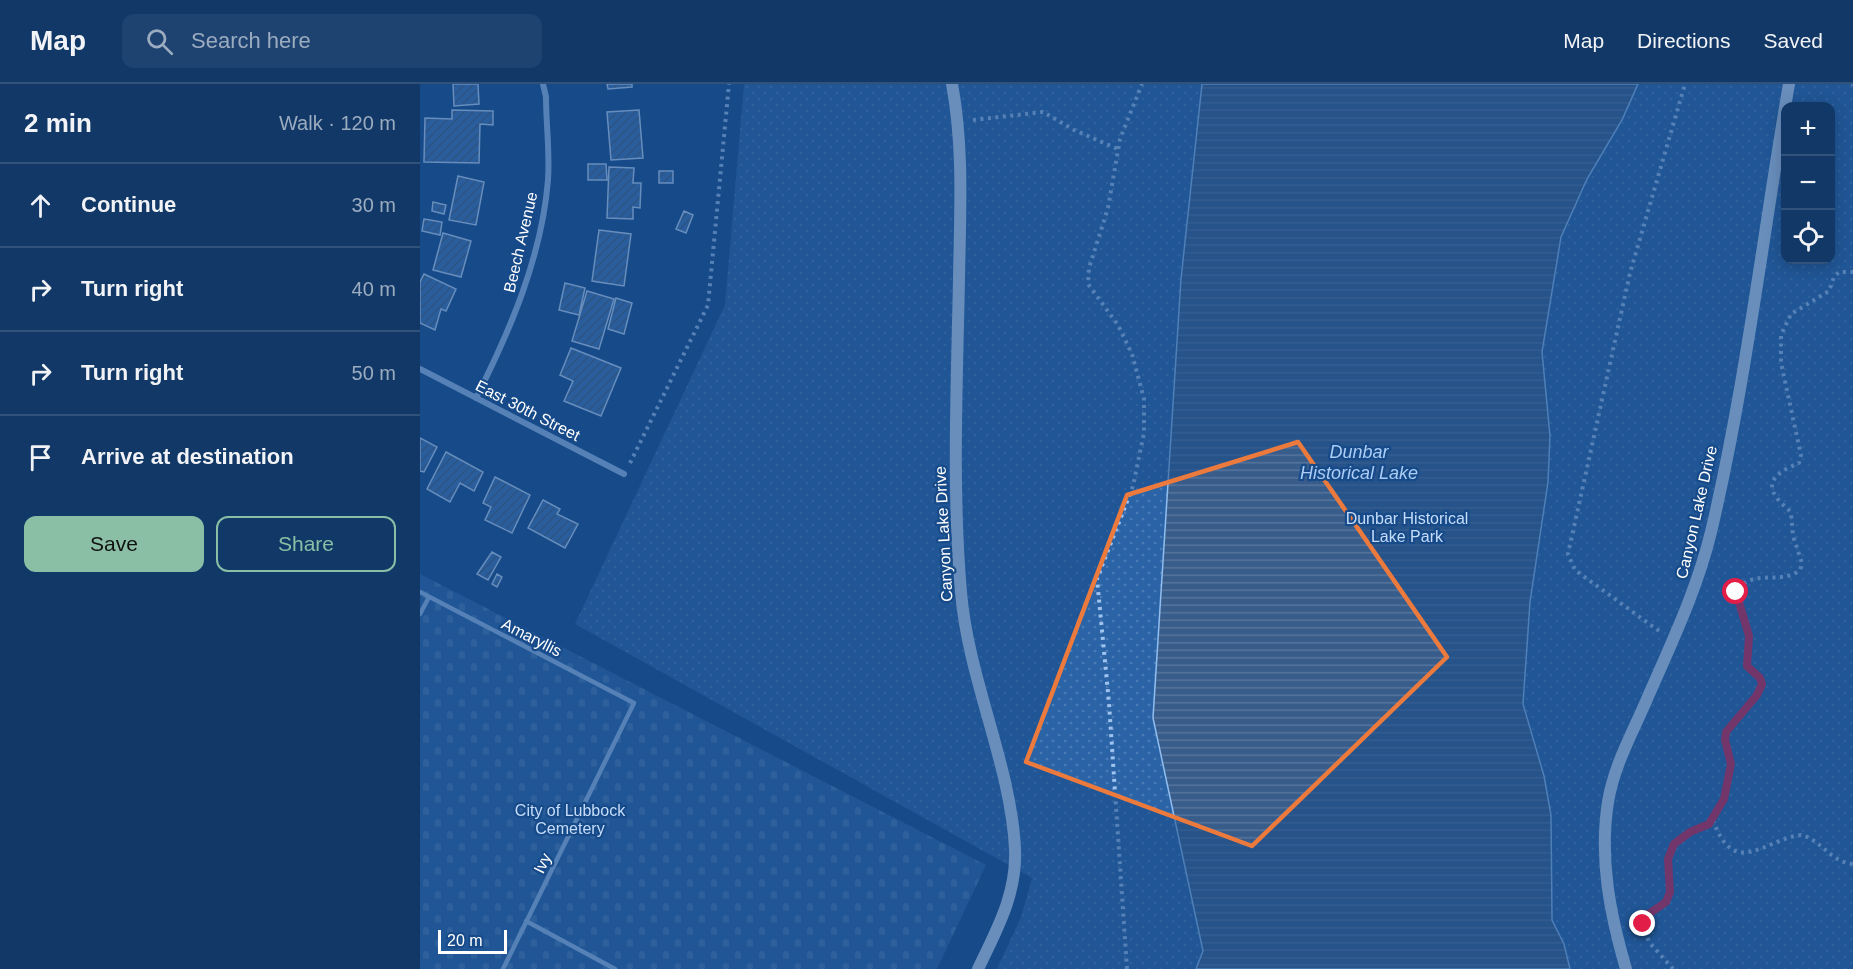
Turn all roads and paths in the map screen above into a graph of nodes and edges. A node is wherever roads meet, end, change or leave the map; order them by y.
1 (543, 84) edge
2 (729, 84) edge
3 (952, 84) edge
4 (1142, 84) edge
5 (1685, 84) edge
6 (1789, 84) edge
7 (958, 122) junction
8 (1118, 149) junction
9 (1853, 272) edge
10 (420, 369) edge
11 (476, 398) junction
12 (624, 474) joint
13 (420, 592) edge
14 (429, 597) junction
15 (420, 614) edge
16 (1671, 640) junction
17 (634, 703) joint
18 (1713, 820) junction
19 (1853, 864) edge
20 (526, 921) junction
21 (503, 969) edge
22 (615, 969) edge
23 (978, 969) edge
24 (1126, 969) edge
25 (1626, 969) edge
26 (1673, 969) edge

1 - 11 street, Beech Avenue
2 - 12 path
3 - 7 street, Canyon Lake Drive
4 - 8 path
5 - 16 path
6 - 16 street, Canyon Lake Drive
7 - 8 path
7 - 23 street, Canyon Lake Drive
8 - 24 path
9 - 18 path
10 - 11 street, East 30th Street
11 - 12 street, East 30th Street
13 - 14 lane, Amaryllis
14 - 15 lane
14 - 17 lane, Amaryllis
16 - 25 street, Canyon Lake Drive
17 - 20 lane, Ivy
18 - 19 path
18 - 26 path
20 - 21 lane, Ivy
20 - 22 lane

